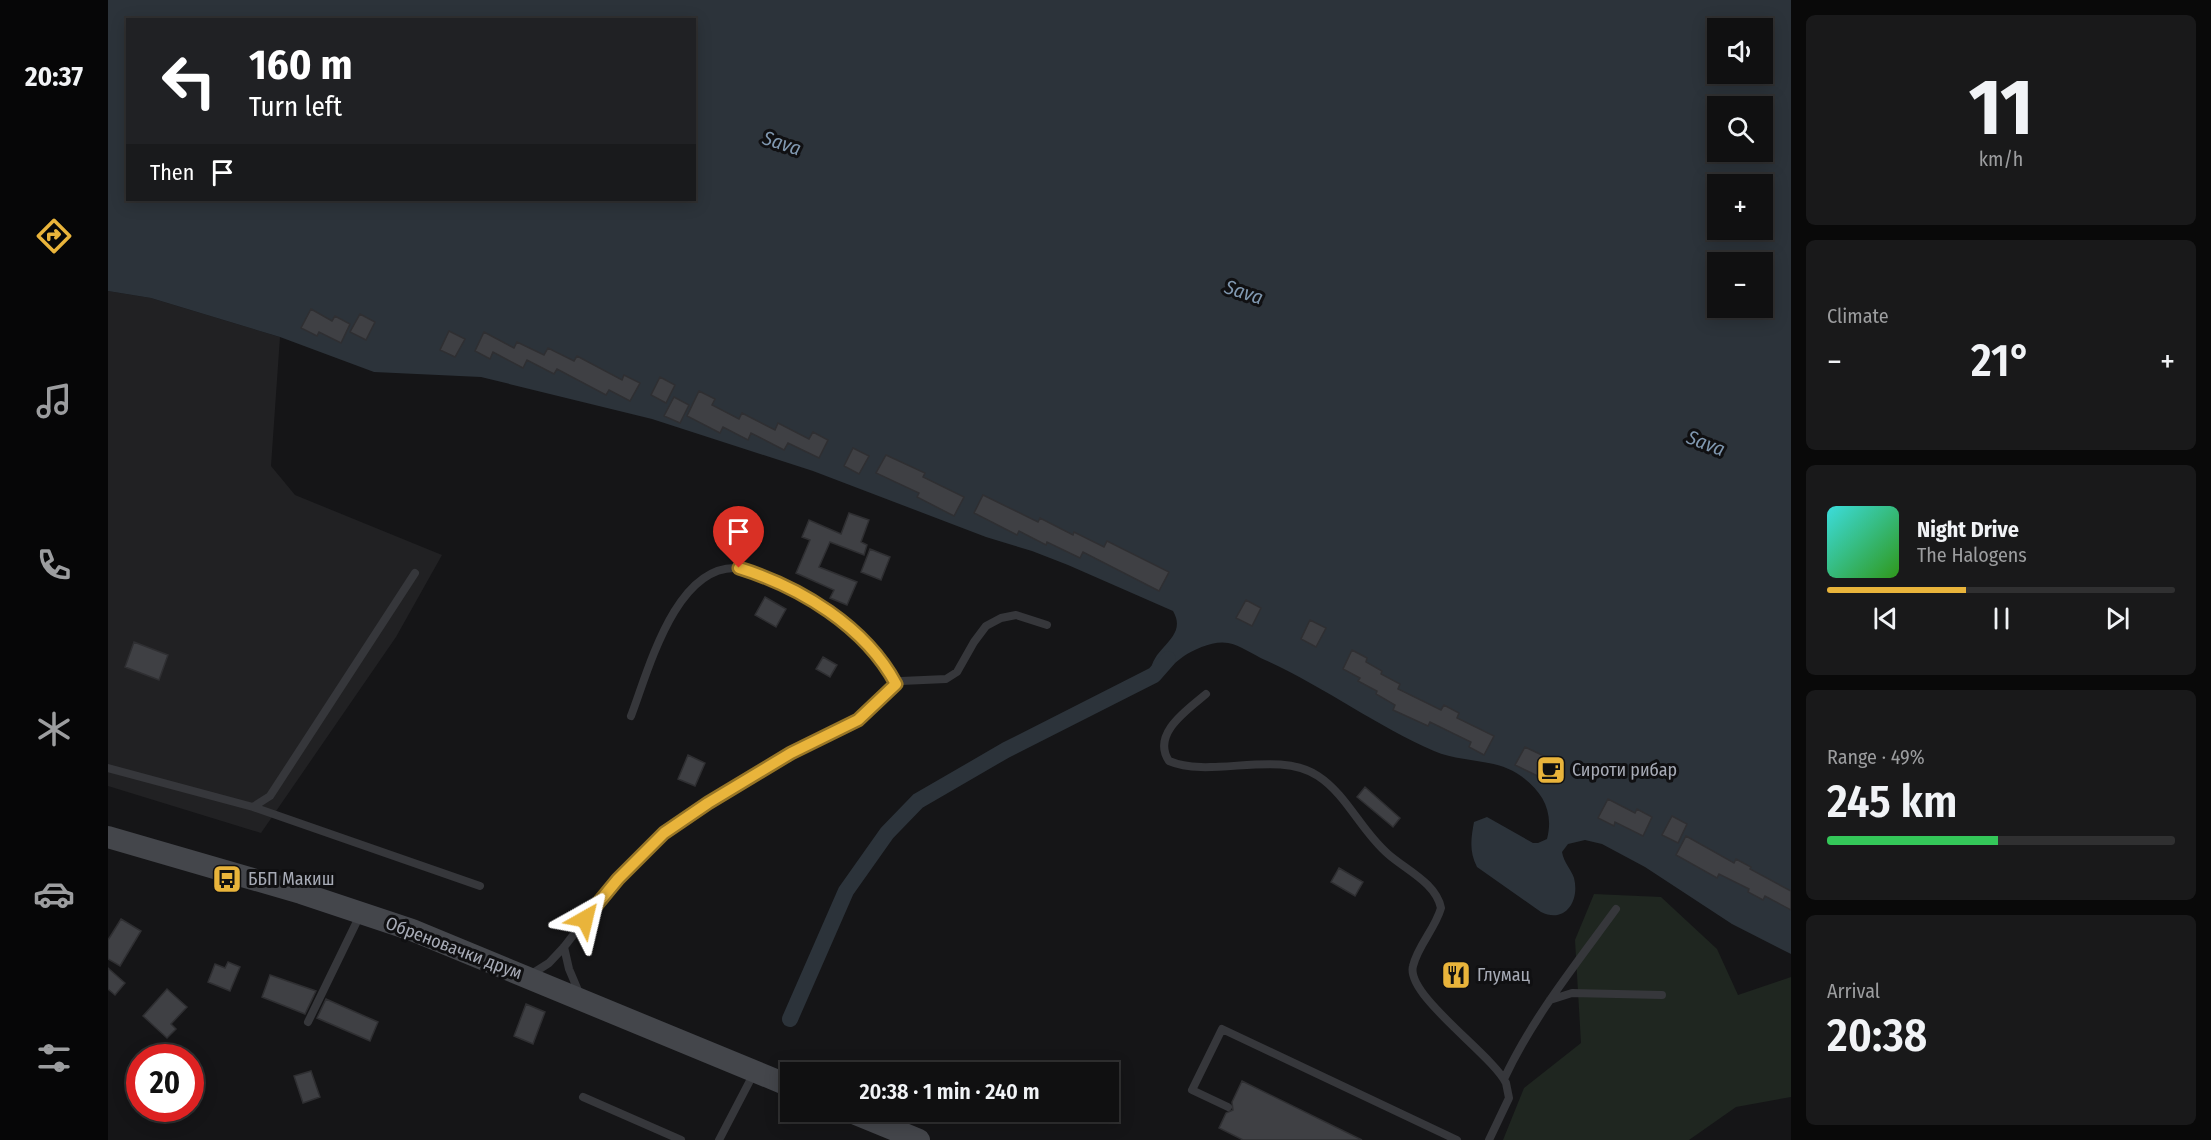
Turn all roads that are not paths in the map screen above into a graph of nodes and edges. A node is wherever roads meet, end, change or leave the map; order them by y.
1 (415, 573) dead end
2 (1047, 625) dead end
3 (896, 684) junction
4 (1206, 694) dead end
5 (631, 716) dead end
6 (108, 768) edge
7 (254, 807) junction
8 (108, 837) edge
9 (480, 886) dead end
10 (1616, 909) dead end
11 (362, 913) junction
12 (564, 947) junction
13 (527, 976) junction
14 (1662, 995) dead end
15 (582, 999) junction
16 (1550, 1000) junction
17 (308, 1022) dead end
18 (755, 1071) junction
19 (1504, 1078) junction
20 (780, 1082) edge
21 (583, 1097) dead end
22 (1228, 1107) dead end
23 (875, 1122) edge
24 (681, 1140) edge
25 (719, 1140) edge
26 (919, 1140) edge
27 (1457, 1140) edge
28 (1489, 1140) edge

1 - 7 lane
2 - 3 lane
3 - 5 lane
3 - 12 lane
4 - 19 lane
6 - 7 lane
7 - 9 lane
8 - 11 street, Обреновачки друм
10 - 16 lane
11 - 13 street, Обреновачки друм
11 - 17 lane
12 - 13 lane
12 - 15 lane
13 - 15 street, Обреновачки друм
14 - 16 lane
15 - 18 street, Обреновачки друм
16 - 19 lane
18 - 20 street, Обреновачки друм
18 - 25 lane
19 - 28 lane
21 - 24 lane
22 - 27 lane
23 - 26 street

